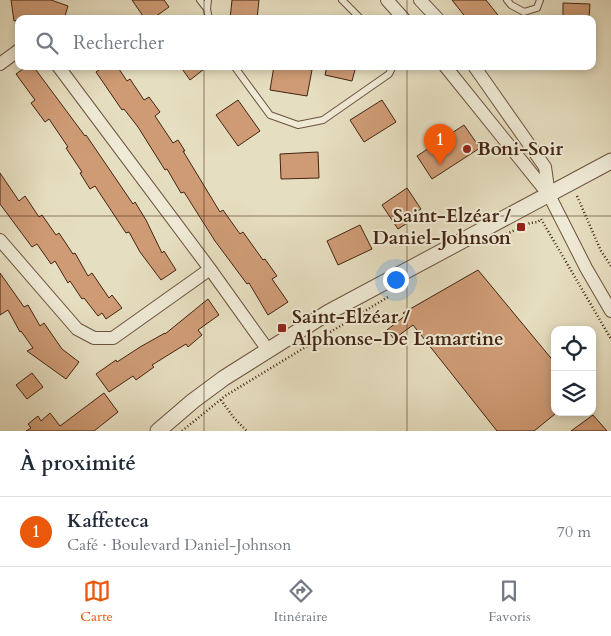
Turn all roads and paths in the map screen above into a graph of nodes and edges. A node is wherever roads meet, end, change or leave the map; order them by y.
1 (200, 0) edge
2 (208, 0) edge
3 (342, 0) edge
4 (387, 0) edge
5 (420, 0) edge
6 (507, 0) edge
7 (540, 0) edge
8 (207, 9) junction
9 (208, 15) edge
10 (357, 15) edge
11 (400, 15) edge
12 (434, 15) edge
13 (15, 53) edge
14 (0, 64) edge
15 (61, 70) edge
16 (237, 70) edge
17 (391, 70) edge
18 (448, 70) edge
19 (477, 70) edge
20 (611, 161) edge
21 (549, 195) junction
22 (577, 196) dead end
23 (496, 239) dead end
24 (0, 240) edge
25 (611, 266) edge
26 (210, 269) junction
27 (393, 294) dead end
28 (611, 311) edge
29 (611, 339) edge
30 (268, 350) junction
31 (220, 400) junction
32 (158, 431) edge
33 (182, 431) edge
34 (247, 431) edge

1 - 8 lane
2 - 8 lane
3 - 10 lane
4 - 11 street
5 - 12 street
6 - 7 lane
8 - 9 lane
13 - 14 street
15 - 26 street
16 - 17 lane
18 - 21 street
19 - 21 street
20 - 21 street
21 - 28 street
21 - 30 street
22 - 25 path
23 - 29 path
24 - 26 street
26 - 30 street
27 - 31 path
30 - 32 street
31 - 33 path
31 - 34 path

